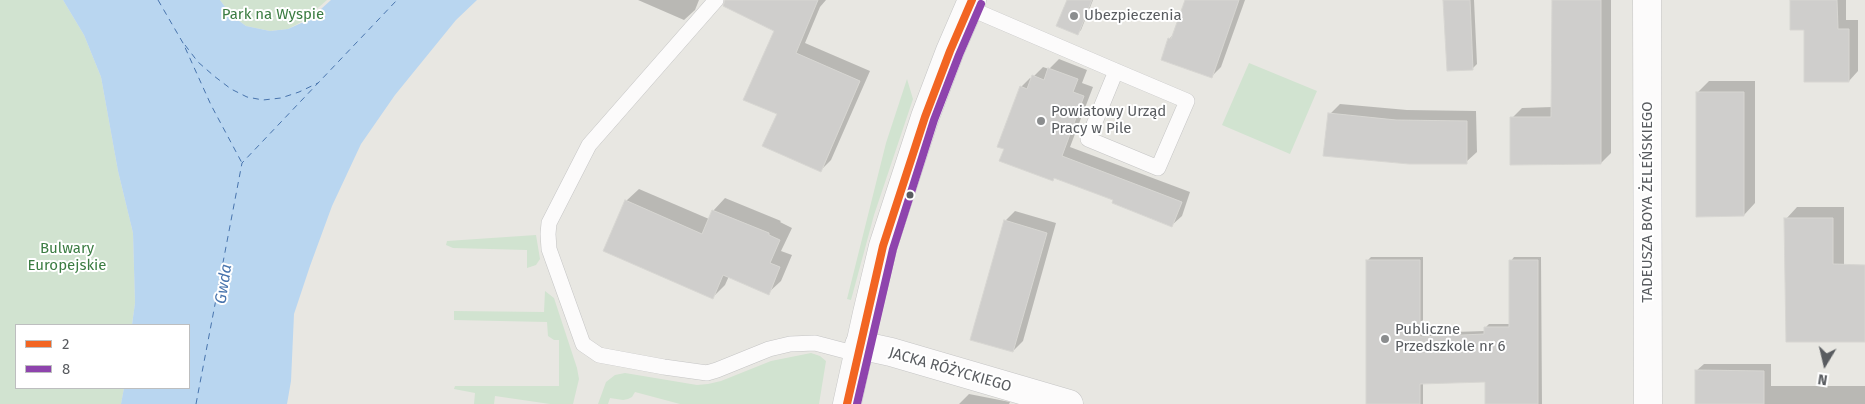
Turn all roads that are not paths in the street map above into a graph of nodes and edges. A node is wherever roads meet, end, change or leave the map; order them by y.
1 (716, 0) edge
2 (1647, 0) edge
3 (970, 4) edge
4 (1116, 71) junction
5 (858, 350) junction
6 (847, 404) edge
7 (1069, 404) edge
8 (1648, 404) edge

1 - 5 lane
2 - 8 street, TADEUSZA BOYA ŻELEŃSKIEGO
3 - 4 lane
3 - 5 street
4 - 4 lane
5 - 6 street
5 - 7 street, JACKA RÓŻYCKIEGO

